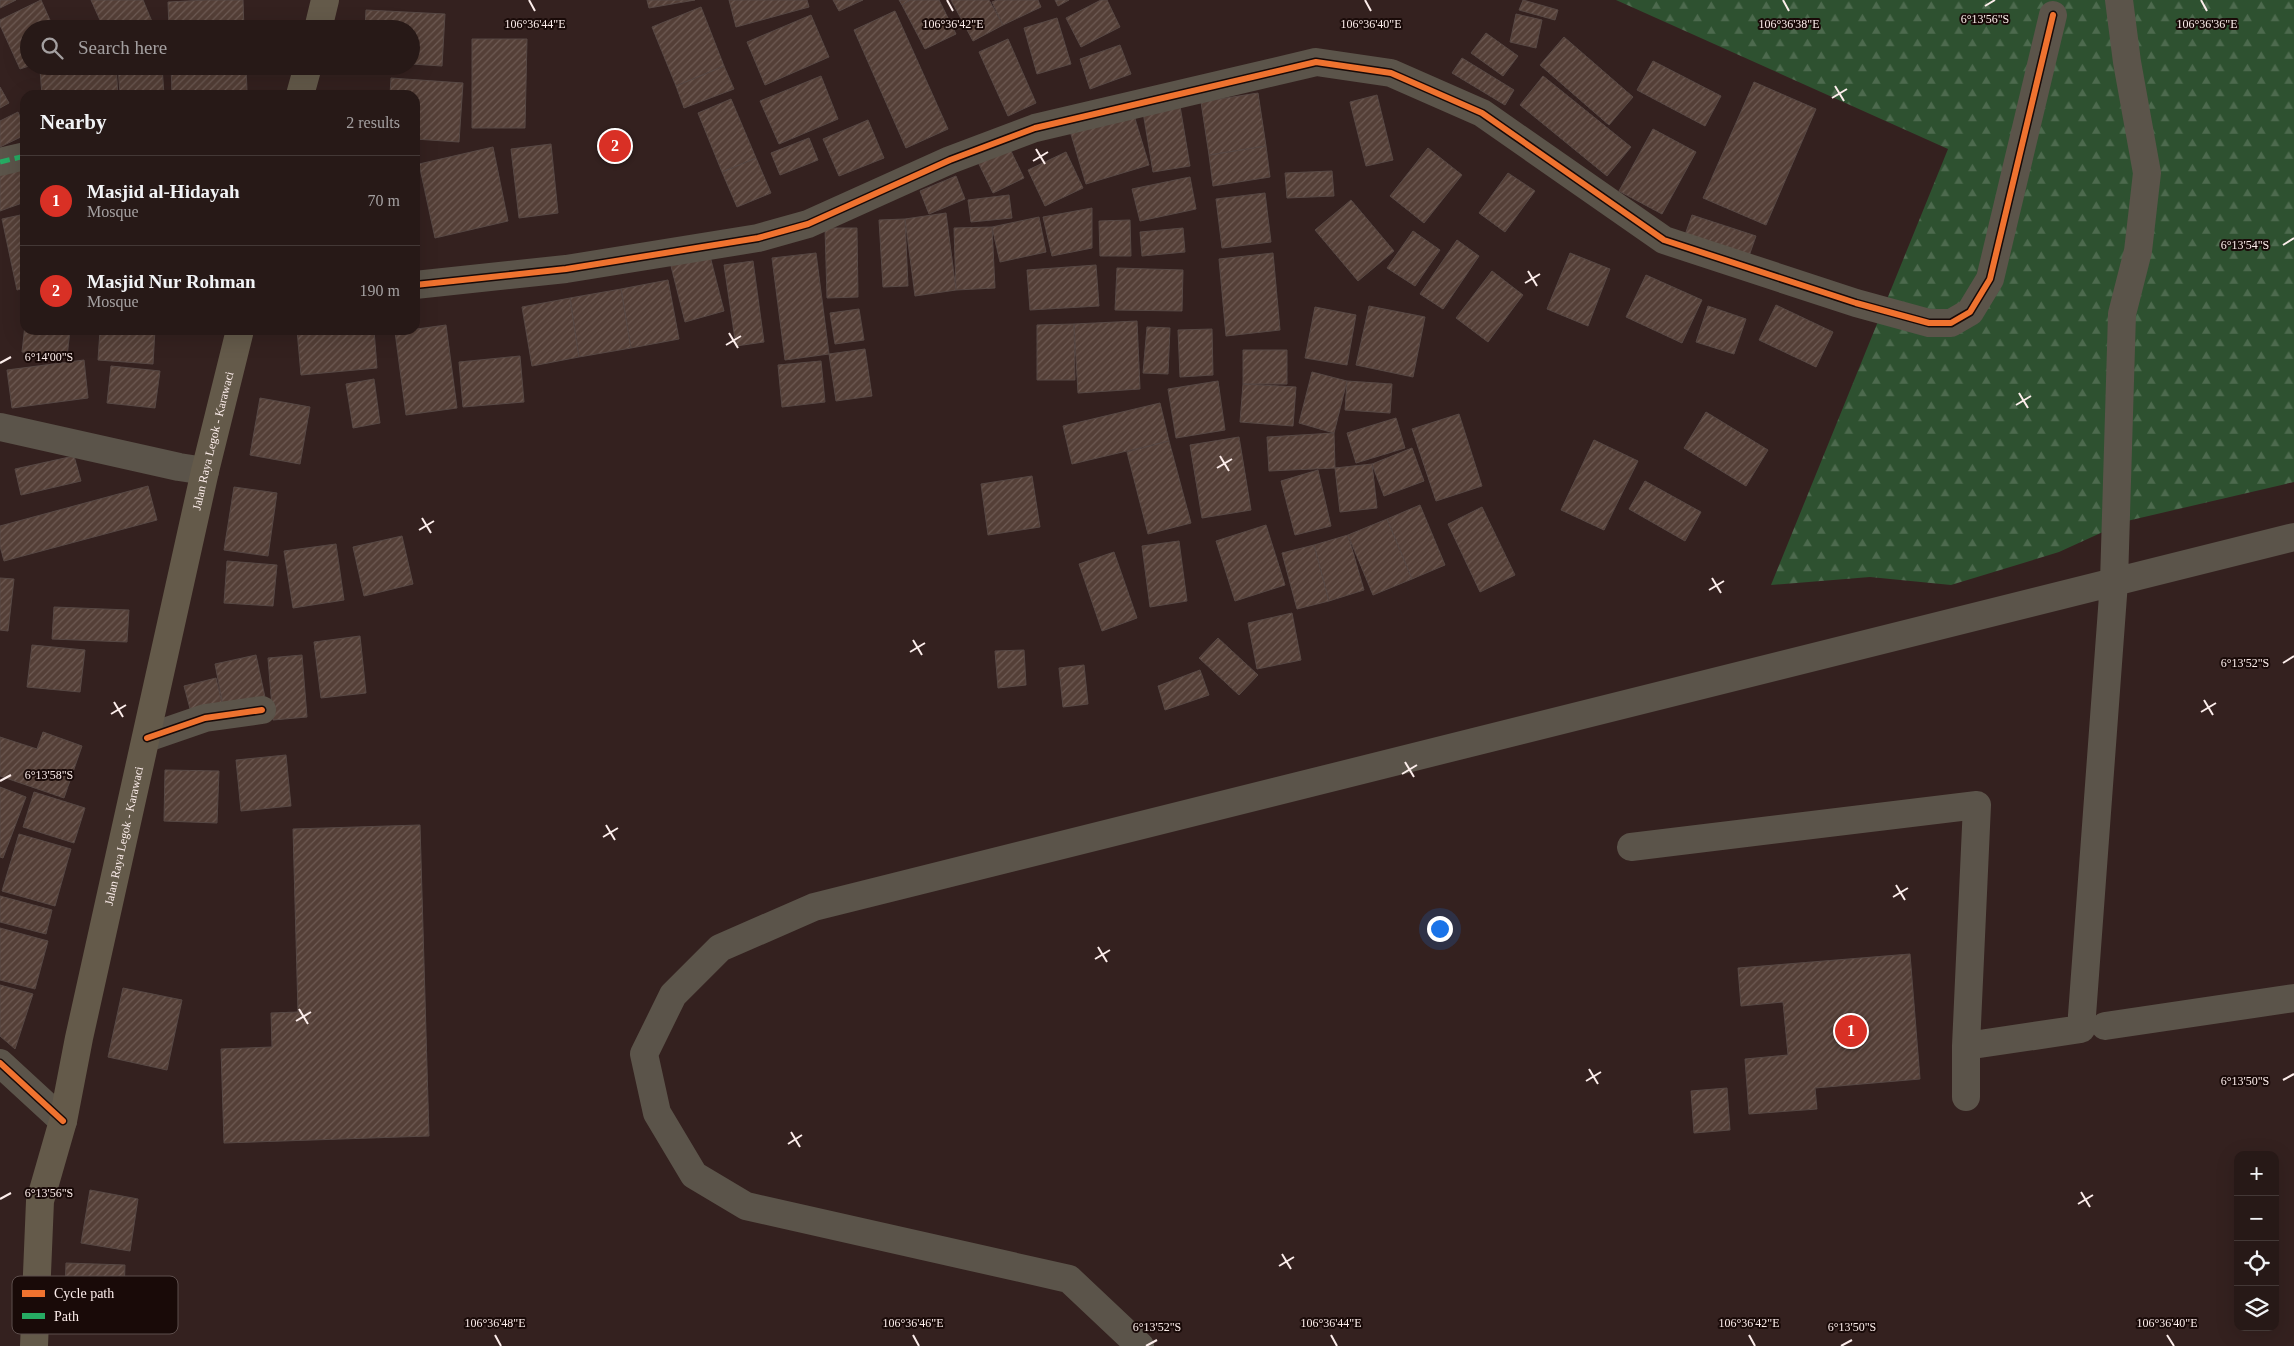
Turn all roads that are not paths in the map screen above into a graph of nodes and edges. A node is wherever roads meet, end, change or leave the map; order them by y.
1 (326, 0) edge
2 (2119, 0) edge
3 (2053, 15) dead end
4 (320, 20) edge
5 (306, 75) edge
6 (301, 90) edge
7 (20, 157) edge
8 (0, 162) edge
9 (420, 284) edge
10 (239, 335) edge
11 (0, 427) edge
12 (205, 471) junction
13 (2294, 537) edge
14 (2114, 582) junction
15 (262, 710) dead end
16 (147, 738) junction
17 (1631, 847) dead end
18 (2294, 998) edge
19 (2105, 1026) dead end
20 (1966, 1046) junction
21 (0, 1063) edge
22 (1966, 1097) dead end
23 (63, 1121) junction
24 (37, 1276) edge
25 (1140, 1346) edge

1 - 4 main road
2 - 14 street
3 - 9 street
5 - 6 main road
7 - 8 street
10 - 12 main road, Jalan Raya Legok - Karawaci
11 - 12 street
12 - 16 main road, Jalan Raya Legok - Karawaci
13 - 14 street
14 - 20 street
14 - 25 street
15 - 16 street
16 - 23 main road, Jalan Raya Legok - Karawaci
17 - 20 street
18 - 19 street
20 - 22 street
21 - 23 street
23 - 24 main road, Jalan Raya Legok - Karawaci

